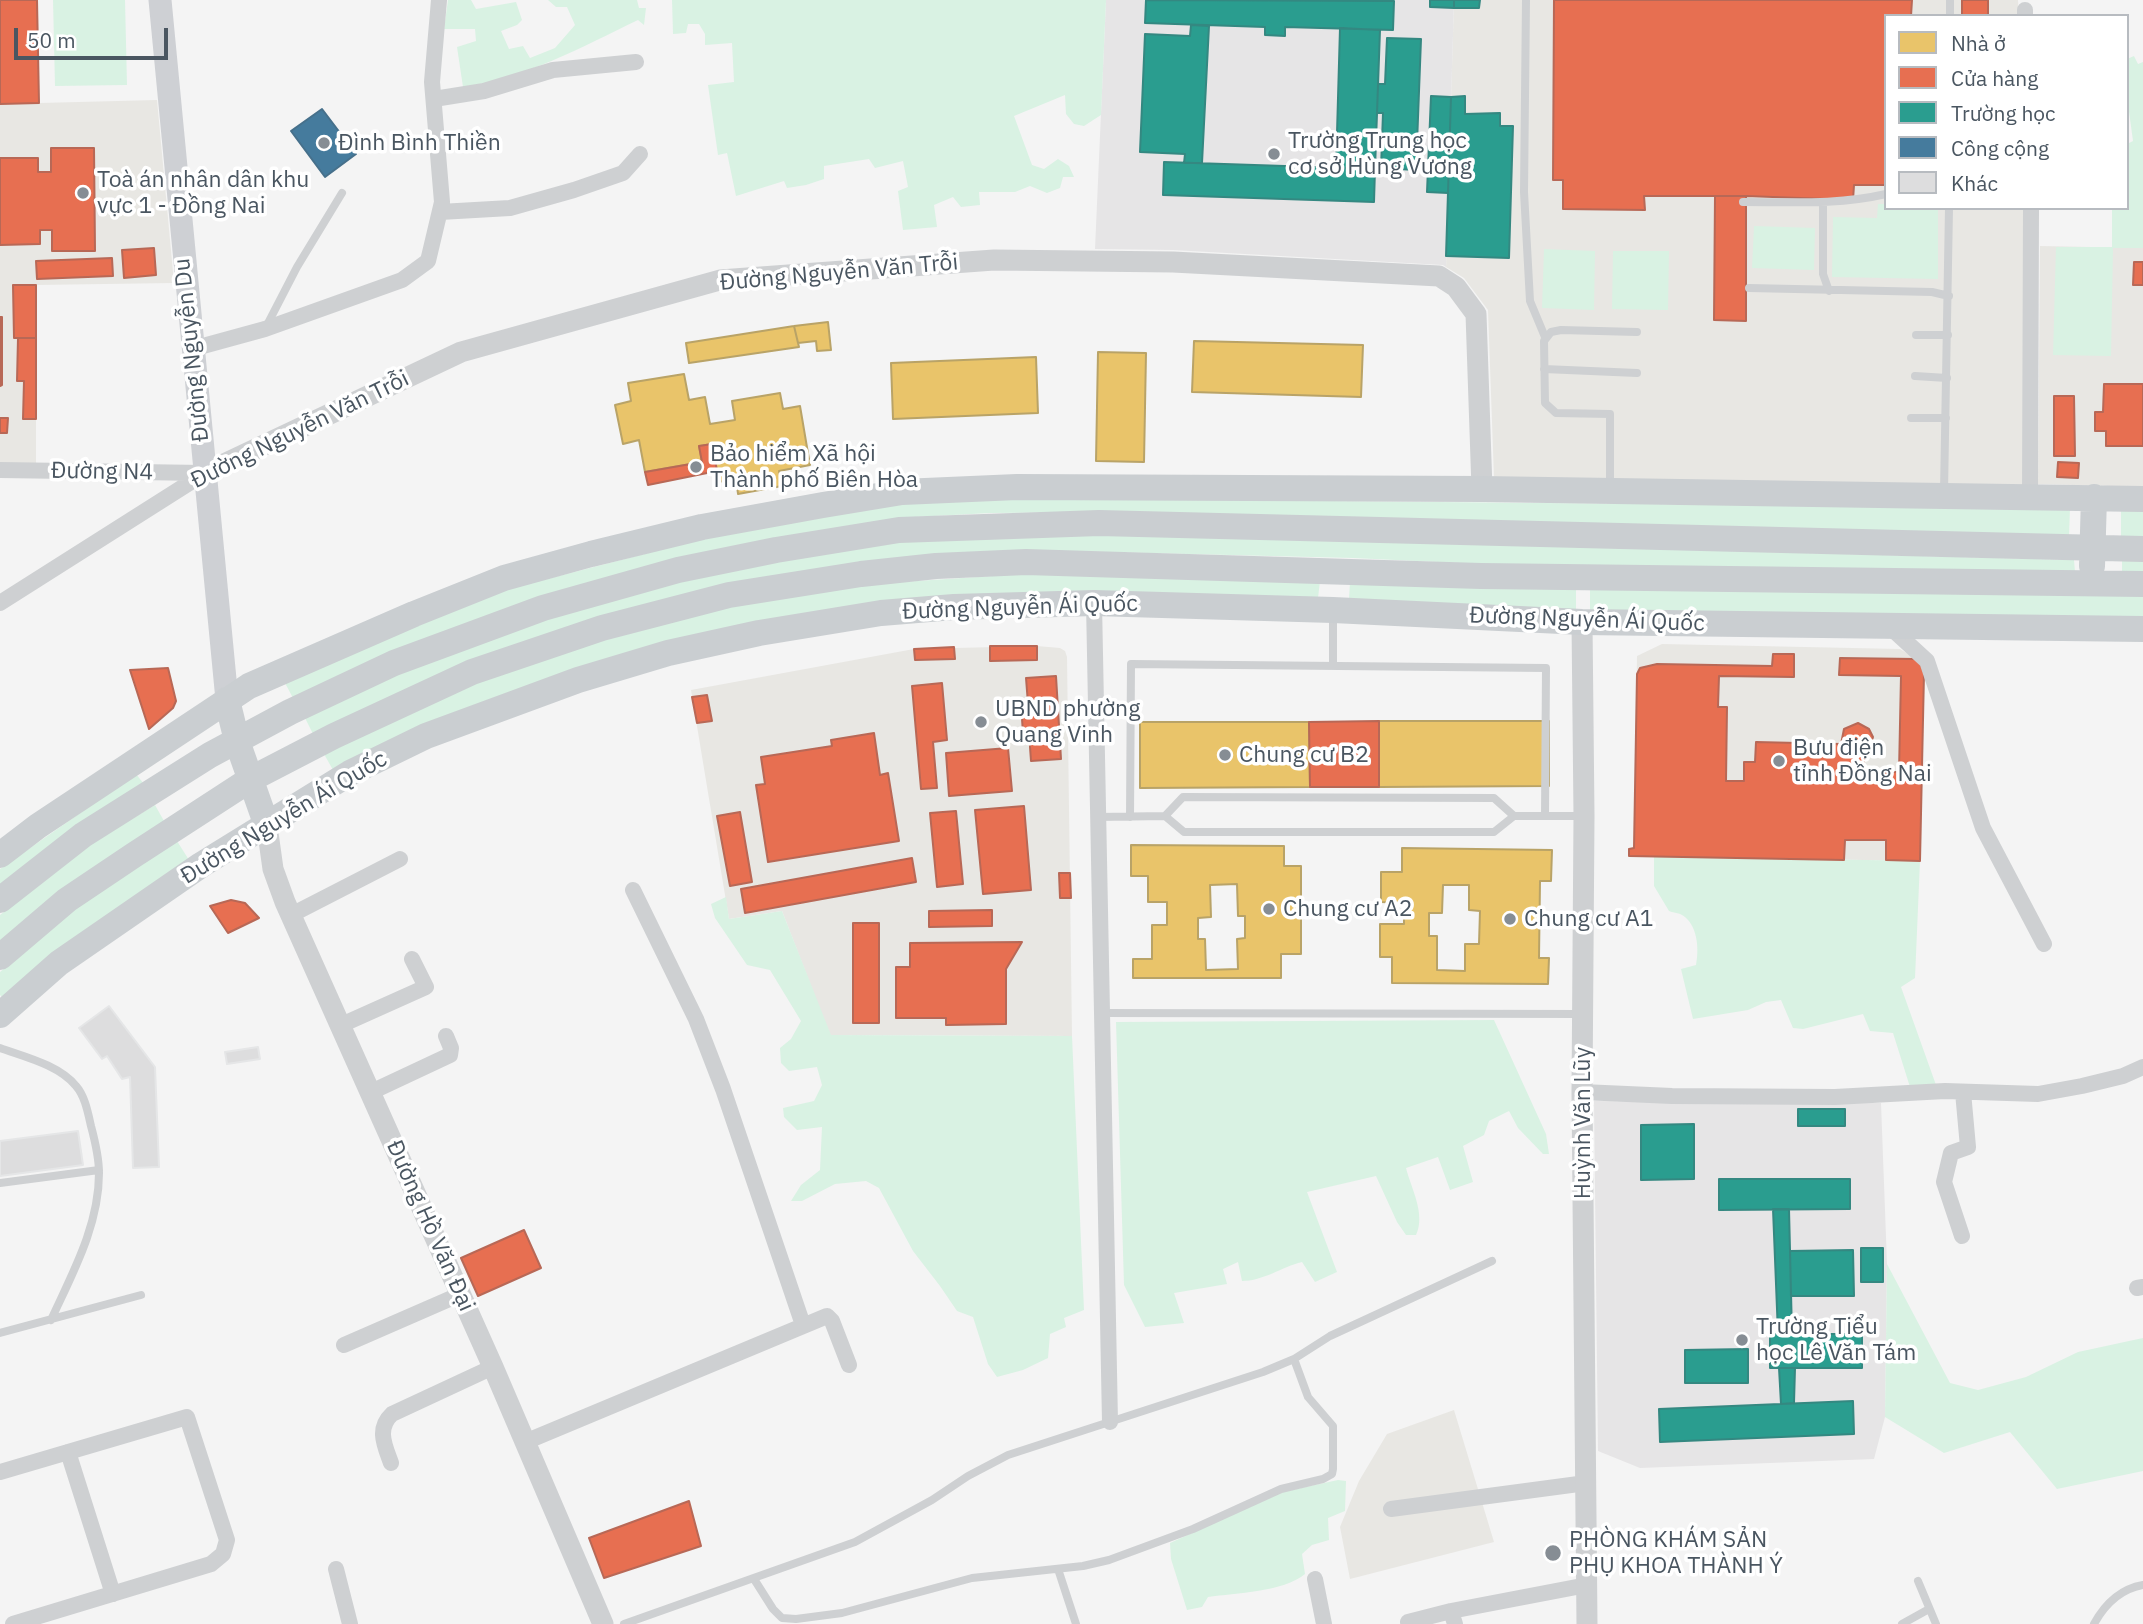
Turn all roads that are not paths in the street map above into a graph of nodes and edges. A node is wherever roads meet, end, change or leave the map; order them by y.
1 (159, 0) edge
2 (439, 0) edge
3 (1526, 0) edge
4 (636, 62) dead end
5 (434, 99) junction
6 (640, 154) dead end
7 (342, 193) dead end
8 (1884, 194) edge
9 (1743, 202) dead end
10 (1823, 202) junction
11 (1949, 210) edge
12 (2031, 210) edge
13 (440, 212) junction
14 (1749, 288) dead end
15 (1829, 291) junction
16 (1949, 296) junction
17 (265, 330) junction
18 (1637, 332) dead end
19 (1916, 335) dead end
20 (1948, 335) junction
21 (1545, 337) junction
22 (192, 349) junction
23 (1544, 369) junction
24 (1637, 373) dead end
25 (1915, 376) dead end
26 (1947, 378) junction
27 (1911, 418) dead end
28 (1946, 418) junction
29 (0, 470) edge
30 (205, 473) junction
31 (1482, 489) junction
32 (1610, 491) junction
33 (1944, 495) junction
34 (2030, 496) junction
35 (2094, 498) junction
36 (2143, 499) edge
37 (2092, 549) junction
38 (2143, 550) edge
39 (1334, 569) junction
40 (1584, 577) junction
41 (2092, 584) junction
42 (2143, 584) edge
43 (0, 603) edge
44 (1094, 603) junction
45 (1333, 610) junction
46 (1582, 622) junction
47 (1890, 627) junction
48 (2143, 629) edge
49 (1333, 665) junction
50 (227, 700) junction
51 (237, 741) junction
52 (251, 779) junction
53 (1164, 816) junction
54 (1514, 816) junction
55 (1545, 816) junction
56 (1584, 816) junction
57 (1098, 817) junction
58 (1130, 817) junction
59 (267, 826) junction
60 (0, 855) edge
61 (400, 859) dead end
62 (633, 890) dead end
63 (0, 900) edge
64 (291, 915) junction
65 (2044, 944) dead end
66 (0, 957) edge
67 (412, 959) dead end
68 (1101, 1013) junction
69 (1582, 1014) junction
70 (0, 1015) edge
71 (340, 1026) junction
72 (446, 1036) dead end
73 (0, 1048) edge
74 (2143, 1067) edge
75 (1582, 1093) junction
76 (1963, 1093) junction
77 (369, 1094) junction
78 (99, 1170) junction
79 (0, 1183) edge
80 (1962, 1236) dead end
81 (1492, 1261) dead end
82 (461, 1294) junction
83 (141, 1295) dead end
84 (51, 1320) junction
85 (803, 1325) junction
86 (0, 1333) edge
87 (344, 1345) dead end
88 (1294, 1359) junction
89 (849, 1365) dead end
90 (494, 1367) junction
91 (1110, 1422) junction
92 (525, 1442) junction
93 (68, 1452) junction
94 (391, 1464) dead end
95 (0, 1472) edge
96 (1586, 1483) junction
97 (1391, 1509) dead end
98 (336, 1569) dead end
99 (1058, 1569) junction
100 (754, 1579) junction
101 (1315, 1579) dead end
102 (1918, 1581) dead end
103 (1587, 1585) junction
104 (2143, 1585) edge
105 (113, 1594) junction
106 (1929, 1609) junction
107 (1453, 1617) edge
108 (1404, 1623) edge
109 (13, 1624) edge
110 (350, 1624) edge
111 (603, 1624) edge
112 (624, 1624) edge
113 (1076, 1624) edge
114 (1324, 1624) edge
115 (1587, 1624) edge
116 (1902, 1624) edge
117 (1936, 1624) edge
118 (2094, 1624) edge

1 - 22 main road, Đường Nguyễn Du
2 - 5 street
3 - 21 lane
4 - 5 street
5 - 13 street
6 - 13 street
7 - 17 lane
8 - 10 lane
9 - 10 lane
10 - 15 lane
11 - 16 lane
12 - 34 street
13 - 17 street
14 - 15 lane
15 - 16 lane
16 - 20 lane
17 - 22 street
18 - 21 lane
19 - 20 lane
20 - 26 lane
21 - 23 lane
22 - 30 main road, Đường Nguyễn Du
23 - 24 lane
23 - 32 lane
25 - 26 lane
26 - 28 lane
27 - 28 lane
28 - 33 lane
29 - 30 street, Đường N4
30 - 31 street, Đường Nguyễn Văn Trỗi
30 - 43 street, Đường Nguyễn Văn Trỗi
30 - 50 main road, Đường Nguyễn Du
31 - 32 main road
31 - 50 main road
32 - 33 main road
33 - 34 main road
34 - 35 main road
35 - 36 main road
35 - 37 main road
37 - 38 main road
37 - 41 main road
37 - 51 main road
39 - 40 main road, Đường Nguyễn Ái Quốc
39 - 45 main road
39 - 52 main road, Đường Nguyễn Ái Quốc
40 - 41 main road, Đường Nguyễn Ái Quốc
40 - 46 main road
41 - 42 main road, Đường Nguyễn Ái Quốc
44 - 45 main road, Đường Nguyễn Ái Quốc
44 - 57 street
44 - 59 main road, Đường Nguyễn Ái Quốc
45 - 46 main road, Đường Nguyễn Ái Quốc
45 - 49 lane
46 - 47 main road, Đường Nguyễn Ái Quốc
46 - 56 street, Huỳnh Văn Lũy
47 - 48 main road, Đường Nguyễn Ái Quốc
47 - 65 street
49 - 55 lane
49 - 58 lane
50 - 51 main road
50 - 60 main road
51 - 52 main road
51 - 63 main road
52 - 59 main road
52 - 66 main road, Đường Nguyễn Ái Quốc
53 - 54 lane
53 - 54 lane
53 - 58 lane
54 - 55 lane
55 - 56 lane
56 - 69 street, Huỳnh Văn Lũy
57 - 58 lane
57 - 68 street
59 - 64 street, Đường Hồ Văn Đại
59 - 70 main road, Đường Nguyễn Ái Quốc
61 - 64 street
62 - 85 street
64 - 71 street, Đường Hồ Văn Đại
67 - 71 street
68 - 69 lane
68 - 91 street
69 - 75 street, Huỳnh Văn Lũy
71 - 77 street, Đường Hồ Văn Đại
72 - 77 street
73 - 78 lane
74 - 76 street
75 - 76 street
75 - 96 street, Huỳnh Văn Lũy
76 - 80 street
77 - 82 street, Đường Hồ Văn Đại
78 - 79 lane
78 - 84 lane
81 - 88 lane
82 - 87 street
82 - 90 street, Đường Hồ Văn Đại
83 - 84 lane
84 - 86 lane
85 - 89 street
85 - 92 street
88 - 91 lane
88 - 99 lane
90 - 92 street, Đường Hồ Văn Đại
90 - 94 street
91 - 100 lane
92 - 111 street, Đường Hồ Văn Đại
93 - 95 street
93 - 105 street
93 - 105 street
96 - 97 street
96 - 103 street, Huỳnh Văn Lũy
98 - 110 street
99 - 100 lane
99 - 113 lane
100 - 112 lane
101 - 114 street
102 - 106 lane
103 - 107 street
103 - 115 street, Huỳnh Văn Lũy
104 - 118 lane
105 - 109 street
106 - 116 lane
106 - 117 lane
107 - 108 street

